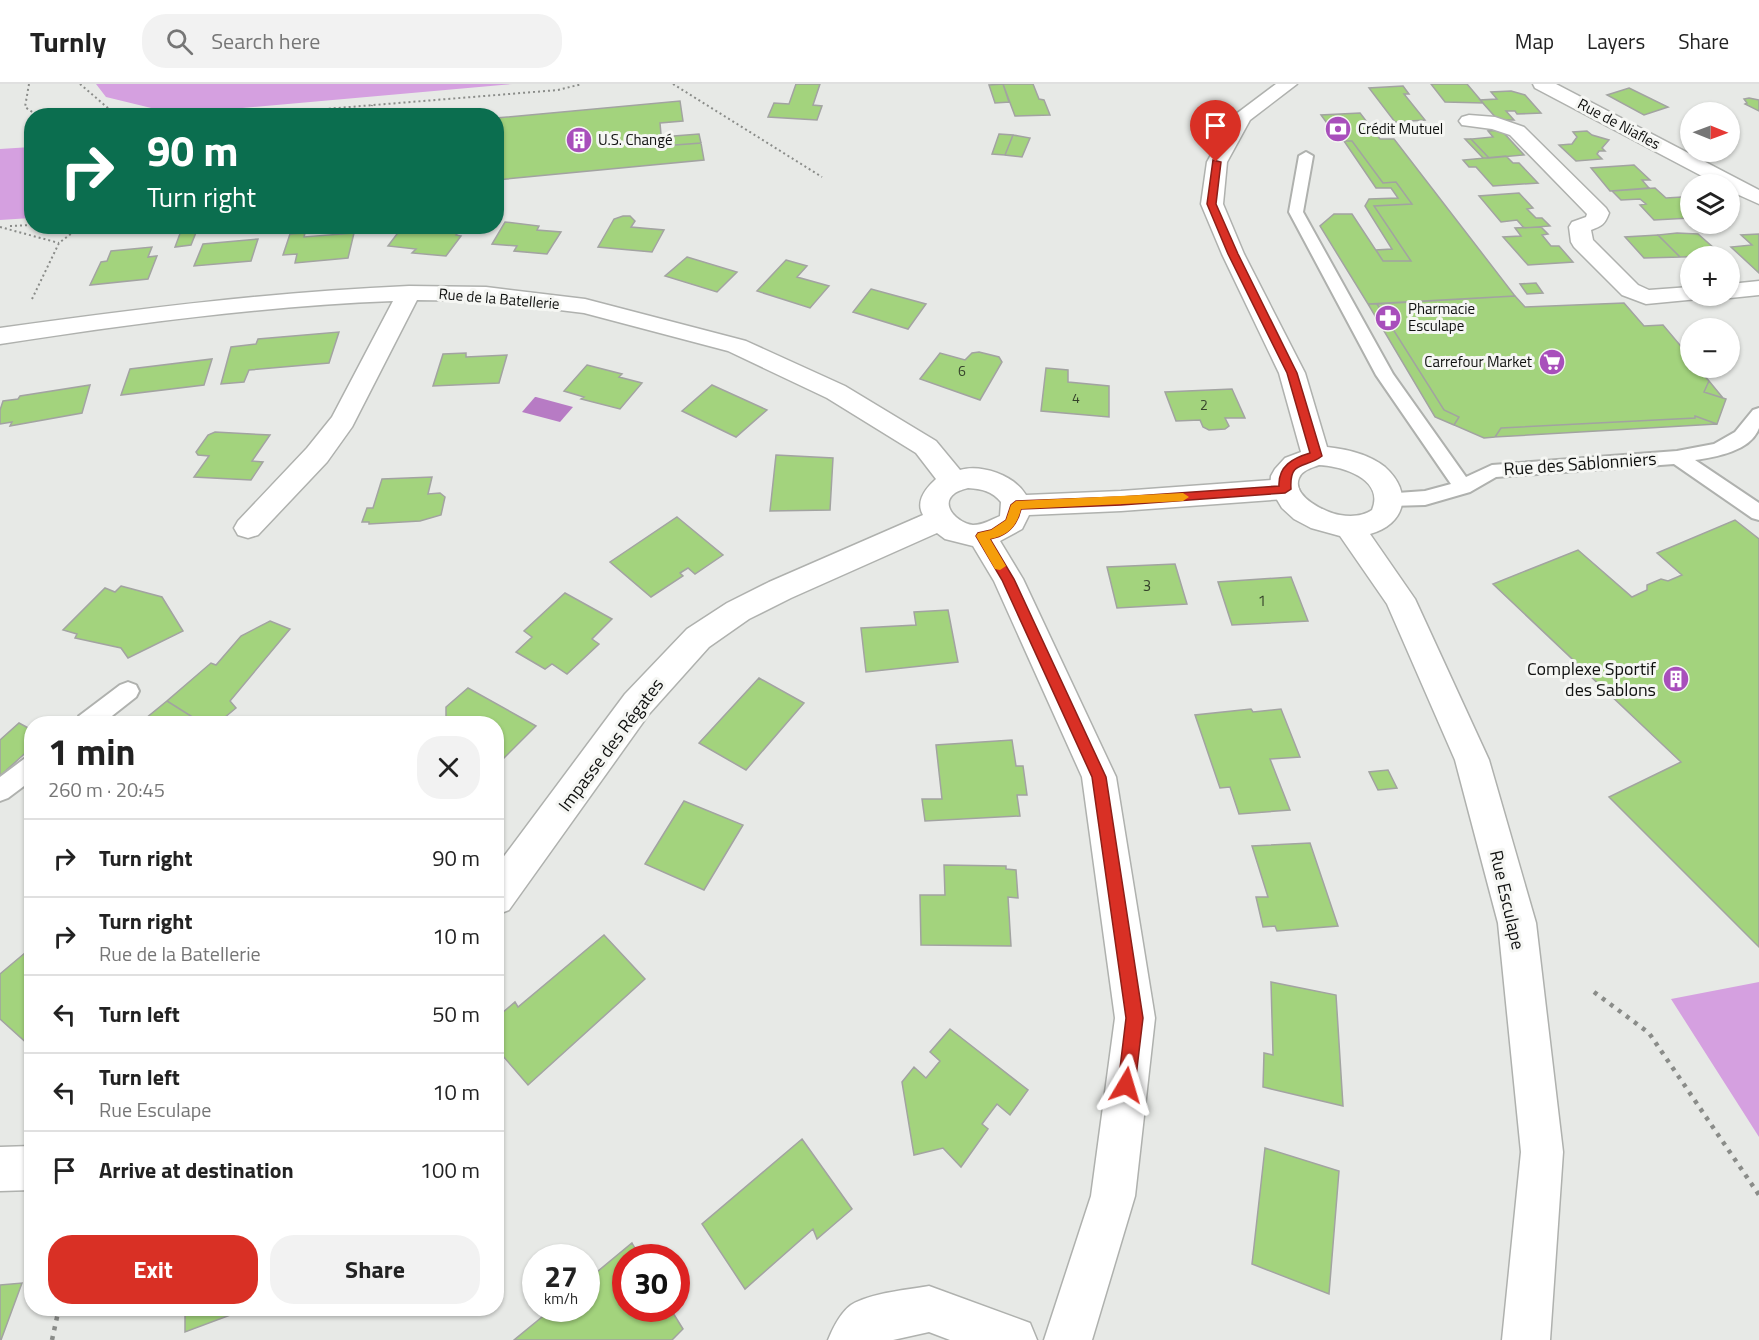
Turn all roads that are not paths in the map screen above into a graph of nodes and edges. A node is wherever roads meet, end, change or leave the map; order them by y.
1 (1288, 84) edge
2 (1542, 84) edge
3 (1469, 121) dead end
4 (1306, 156) dead end
5 (1759, 198) edge
6 (1759, 288) edge
7 (1740, 290) edge
8 (409, 293) junction
9 (1680, 295) edge
10 (5, 335) edge
11 (1759, 414) edge
12 (1316, 456) junction
13 (1677, 457) junction
14 (953, 480) junction
15 (1463, 487) junction
16 (1285, 489) junction
17 (1390, 499) junction
18 (1016, 505) junction
19 (1759, 513) edge
20 (939, 520) junction
21 (248, 528) dead end
22 (1350, 528) junction
23 (982, 536) junction
24 (128, 691) dead end
25 (96, 716) edge
26 (24, 772) edge
27 (0, 791) edge
28 (504, 887) edge
29 (24, 1168) edge
30 (0, 1169) edge
31 (852, 1340) edge
32 (1013, 1340) edge
33 (1068, 1340) edge
34 (1526, 1340) edge

1 - 12 street
2 - 5 street, Rue de Niafles
3 - 9 street
4 - 15 lane
6 - 7 street
8 - 10 street, Rue de la Batellerie
8 - 14 street, Rue de la Batellerie
8 - 21 street
11 - 13 lane
12 - 16 street
12 - 17 street
13 - 15 lane, Rue des Sablonniers
13 - 19 lane, Rue des Sablonniers
14 - 18 street
14 - 20 street
15 - 17 lane, Rue des Sablonniers
16 - 18 street
16 - 22 street
17 - 22 street
18 - 23 street
20 - 23 street
20 - 28 street, Impasse des Régates
22 - 34 street, Rue Esculape
23 - 33 street
24 - 25 lane
26 - 27 lane
29 - 30 street
31 - 32 street

